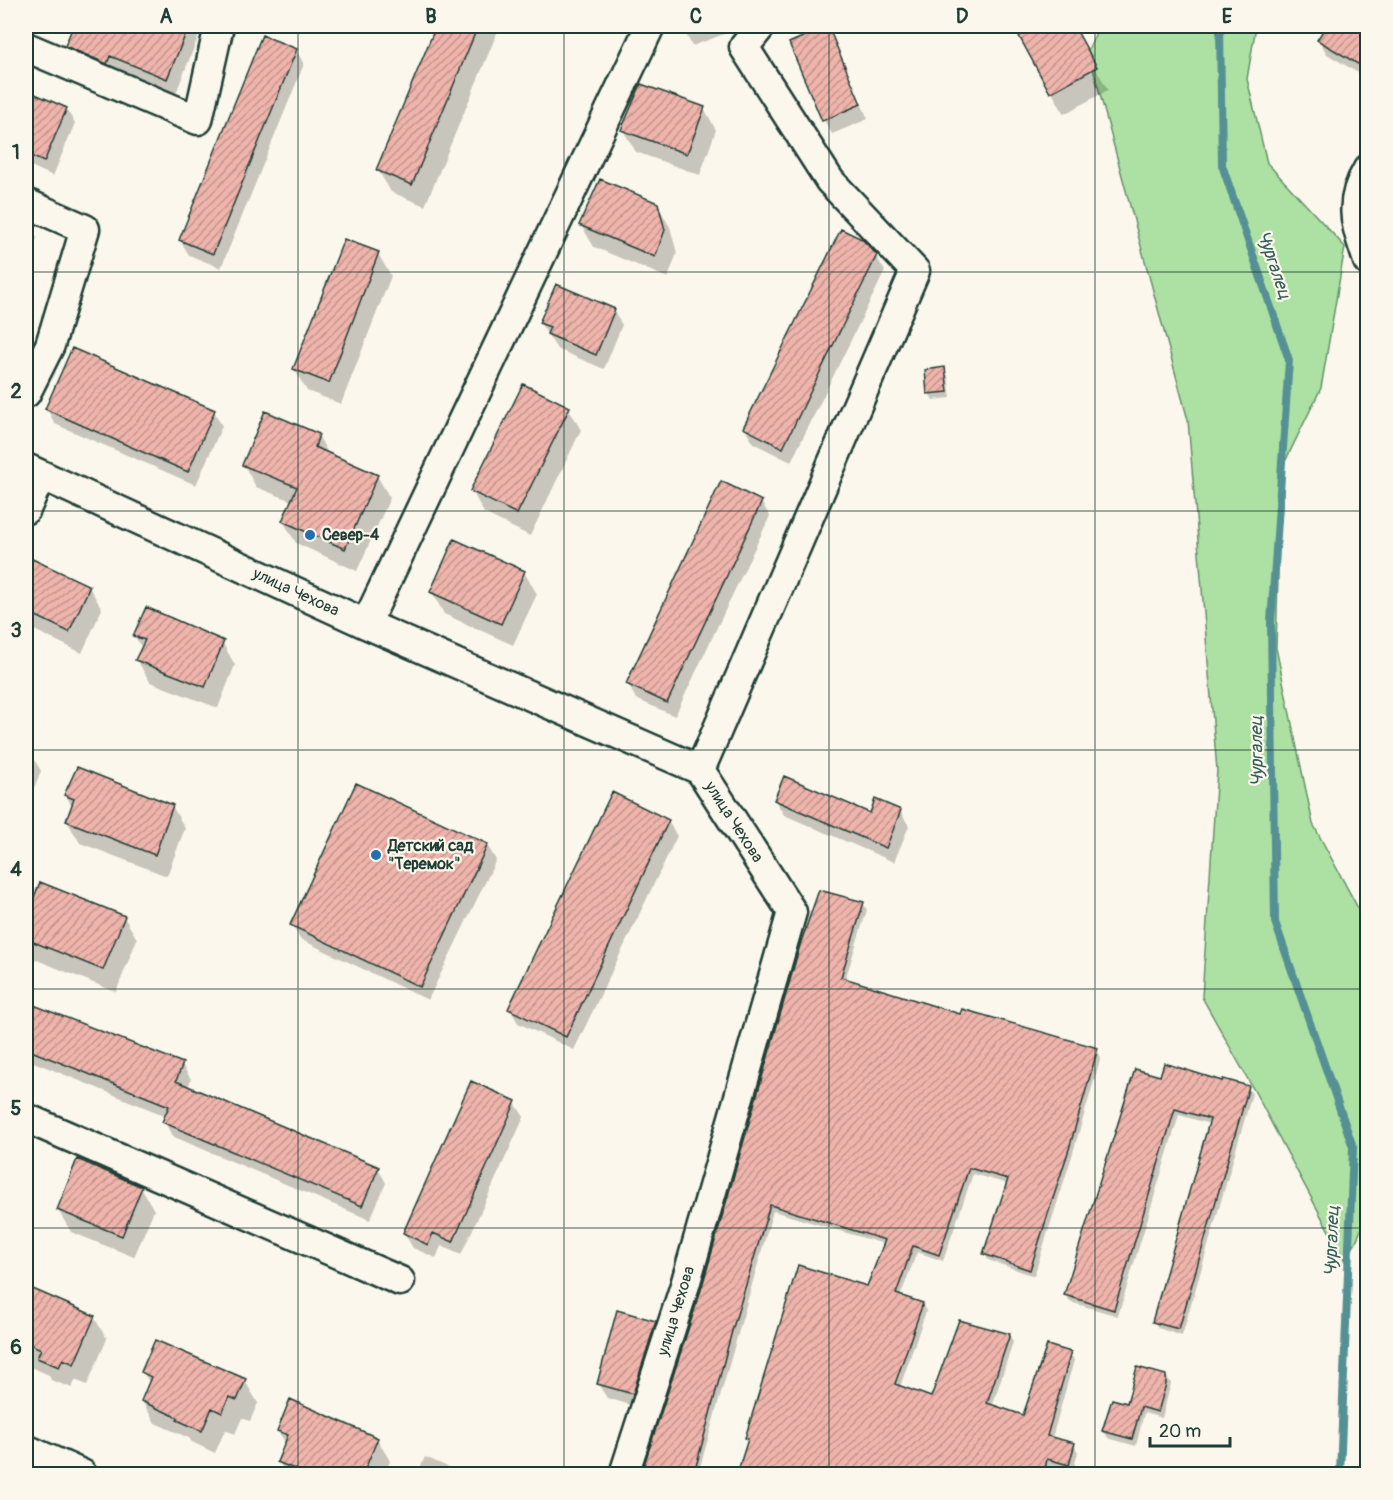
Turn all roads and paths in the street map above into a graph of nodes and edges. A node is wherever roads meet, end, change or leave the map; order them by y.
1 (219, 26) edge
2 (650, 26) edge
3 (761, 26) edge
4 (26, 47) edge
5 (1368, 169) edge
6 (26, 203) edge
7 (1368, 261) edge
8 (26, 393) edge
9 (33, 471) edge
10 (26, 509) edge
11 (366, 624) junction
12 (700, 770) junction
13 (26, 1118) edge
14 (400, 1281) dead end
15 (26, 1449) edge
16 (82, 1474) edge
17 (624, 1474) edge

1 - 4 street
2 - 11 street
3 - 12 street
5 - 7 street
6 - 8 street
9 - 10 street
9 - 11 street, улица Чехова
11 - 12 street, улица Чехова
12 - 17 street, улица Чехова
13 - 14 street
15 - 16 street

